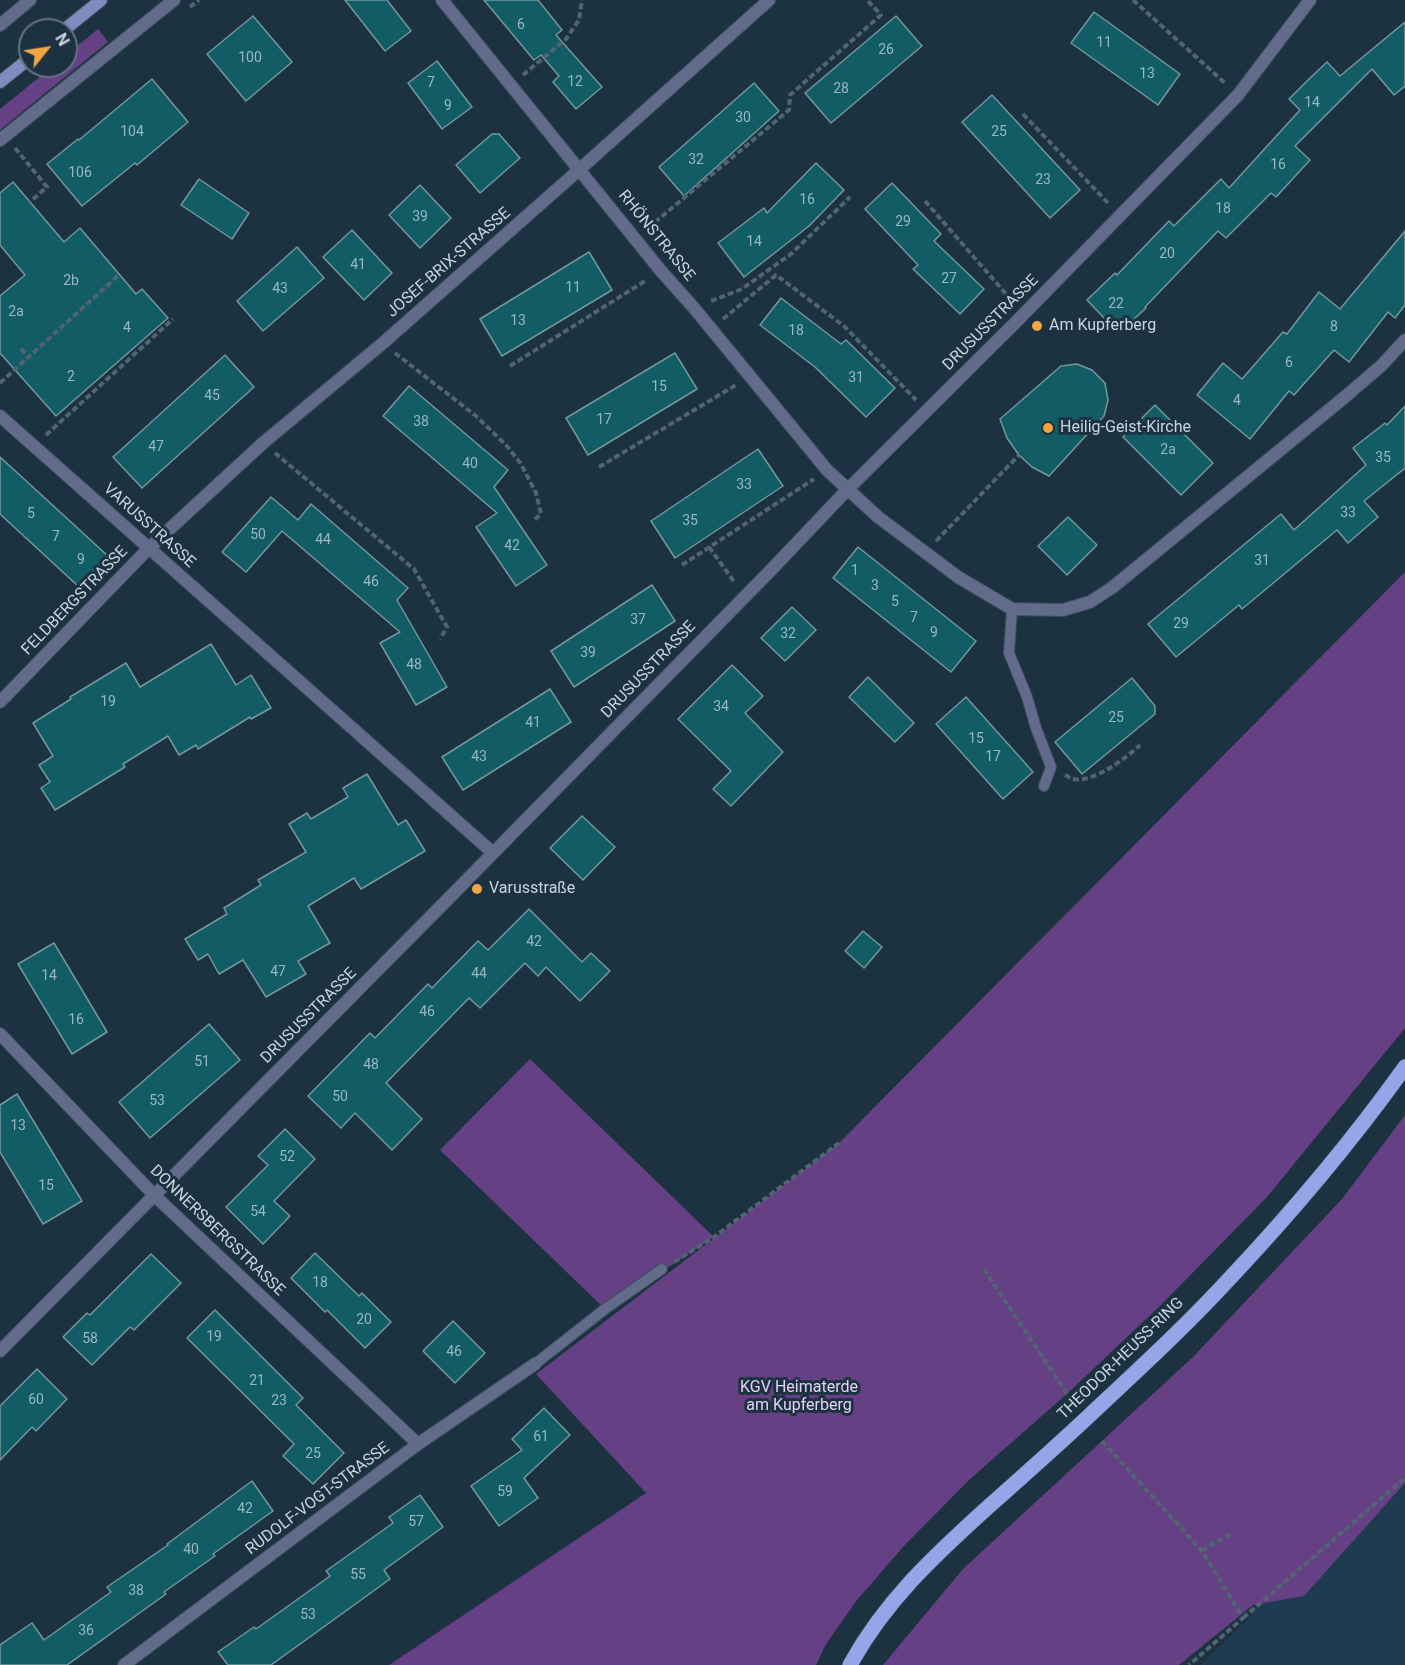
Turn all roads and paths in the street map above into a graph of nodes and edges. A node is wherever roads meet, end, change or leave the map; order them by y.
1 (30, 0) edge
2 (101, 0) edge
3 (174, 0) edge
4 (442, 0) edge
5 (582, 0) edge
6 (769, 0) edge
7 (867, 0) edge
8 (1133, 0) edge
9 (1310, 0) edge
10 (78, 19) edge
11 (0, 25) edge
12 (18, 68) edge
13 (0, 82) edge
14 (511, 85) junction
15 (1238, 95) junction
16 (1023, 114) dead end
17 (2, 138) edge
18 (580, 169) junction
19 (850, 196) dead end
20 (925, 201) dead end
21 (30, 202) dead end
22 (1120, 216) junction
23 (636, 238) junction
24 (661, 271) junction
25 (120, 274) dead end
26 (88, 292) dead end
27 (93, 298) junction
28 (694, 308) junction
29 (1023, 314) junction
30 (173, 319) dead end
31 (711, 329) junction
32 (1405, 340) edge
33 (383, 343) junction
34 (21, 349) dead end
35 (28, 357) junction
36 (510, 366) dead end
37 (749, 376) junction
38 (0, 383) edge
39 (927, 411) junction
40 (0, 416) edge
41 (263, 443) junction
42 (34, 446) junction
43 (1019, 455) dead end
44 (598, 467) dead end
45 (827, 470) junction
46 (848, 489) junction
47 (532, 521) dead end
48 (709, 547) junction
49 (149, 548) junction
50 (925, 552) junction
51 (682, 565) dead end
52 (745, 596) junction
53 (1012, 609) junction
54 (440, 639) dead end
55 (0, 702) edge
56 (1140, 745) dead end
57 (1051, 767) junction
58 (1044, 786) dead end
59 (492, 852) junction
60 (0, 1034) edge
61 (1405, 1067) edge
62 (839, 1143) dead end
63 (155, 1196) junction
64 (662, 1269) joint
65 (984, 1269) dead end
66 (0, 1351) edge
67 (535, 1364) joint
68 (1069, 1397) dead end
69 (1102, 1441) dead end
70 (418, 1444) junction
71 (1405, 1478) edge
72 (1232, 1533) dead end
73 (1202, 1551) junction
74 (1244, 1618) junction
75 (124, 1665) edge
76 (850, 1665) edge
77 (1190, 1665) edge

1 - 11 street
2 - 10 main road
3 - 17 street
4 - 14 street, RHÖNSTRASSE
5 - 14 path
6 - 18 street, JOSEF-BRIX-STRASSE
7 - 23 path
8 - 15 path
9 - 15 street, DRUSUSSTRASSE
12 - 13 main road
14 - 18 street, RHÖNSTRASSE
15 - 22 street, DRUSUSSTRASSE
16 - 22 path
17 - 21 path
18 - 23 street, RHÖNSTRASSE
18 - 33 street, JOSEF-BRIX-STRASSE
19 - 28 path
20 - 29 path
22 - 29 street, DRUSUSSTRASSE
23 - 24 street, RHÖNSTRASSE
24 - 28 street, RHÖNSTRASSE
24 - 36 path
25 - 27 path
26 - 27 path
27 - 35 path
28 - 31 street, RHÖNSTRASSE
29 - 39 street, DRUSUSSTRASSE
30 - 42 path
31 - 37 street, RHÖNSTRASSE
31 - 39 path
32 - 53 street
33 - 41 street, JOSEF-BRIX-STRASSE
33 - 47 path
34 - 35 path
35 - 38 path
37 - 44 path
37 - 45 street, RHÖNSTRASSE
39 - 46 street, DRUSUSSTRASSE
40 - 42 street, VARUSSTRASSE
41 - 49 street, JOSEF-BRIX-STRASSE
41 - 54 path
42 - 49 street, VARUSSTRASSE
43 - 50 path
45 - 46 street, RHÖNSTRASSE
45 - 48 path
46 - 50 street
46 - 52 street, DRUSUSSTRASSE
48 - 51 path
48 - 52 path
49 - 55 street, FELDBERGSTRASSE
49 - 59 street, VARUSSTRASSE
50 - 53 street
52 - 59 street, DRUSUSSTRASSE
53 - 57 lane
56 - 57 path
57 - 58 lane
59 - 63 street, DRUSUSSTRASSE
60 - 63 street, DONNERSBERGSTRASSE
61 - 76 main road, THEODOR-HEUSS-RING
62 - 64 path
63 - 66 street, DRUSUSSTRASSE
63 - 70 street, DONNERSBERGSTRASSE
64 - 67 lane
65 - 68 path
67 - 70 street, RUDOLF-VOGT-STRASSE
69 - 73 path
70 - 75 street, RUDOLF-VOGT-STRASSE
71 - 74 path
72 - 73 path
73 - 74 path
74 - 77 path

